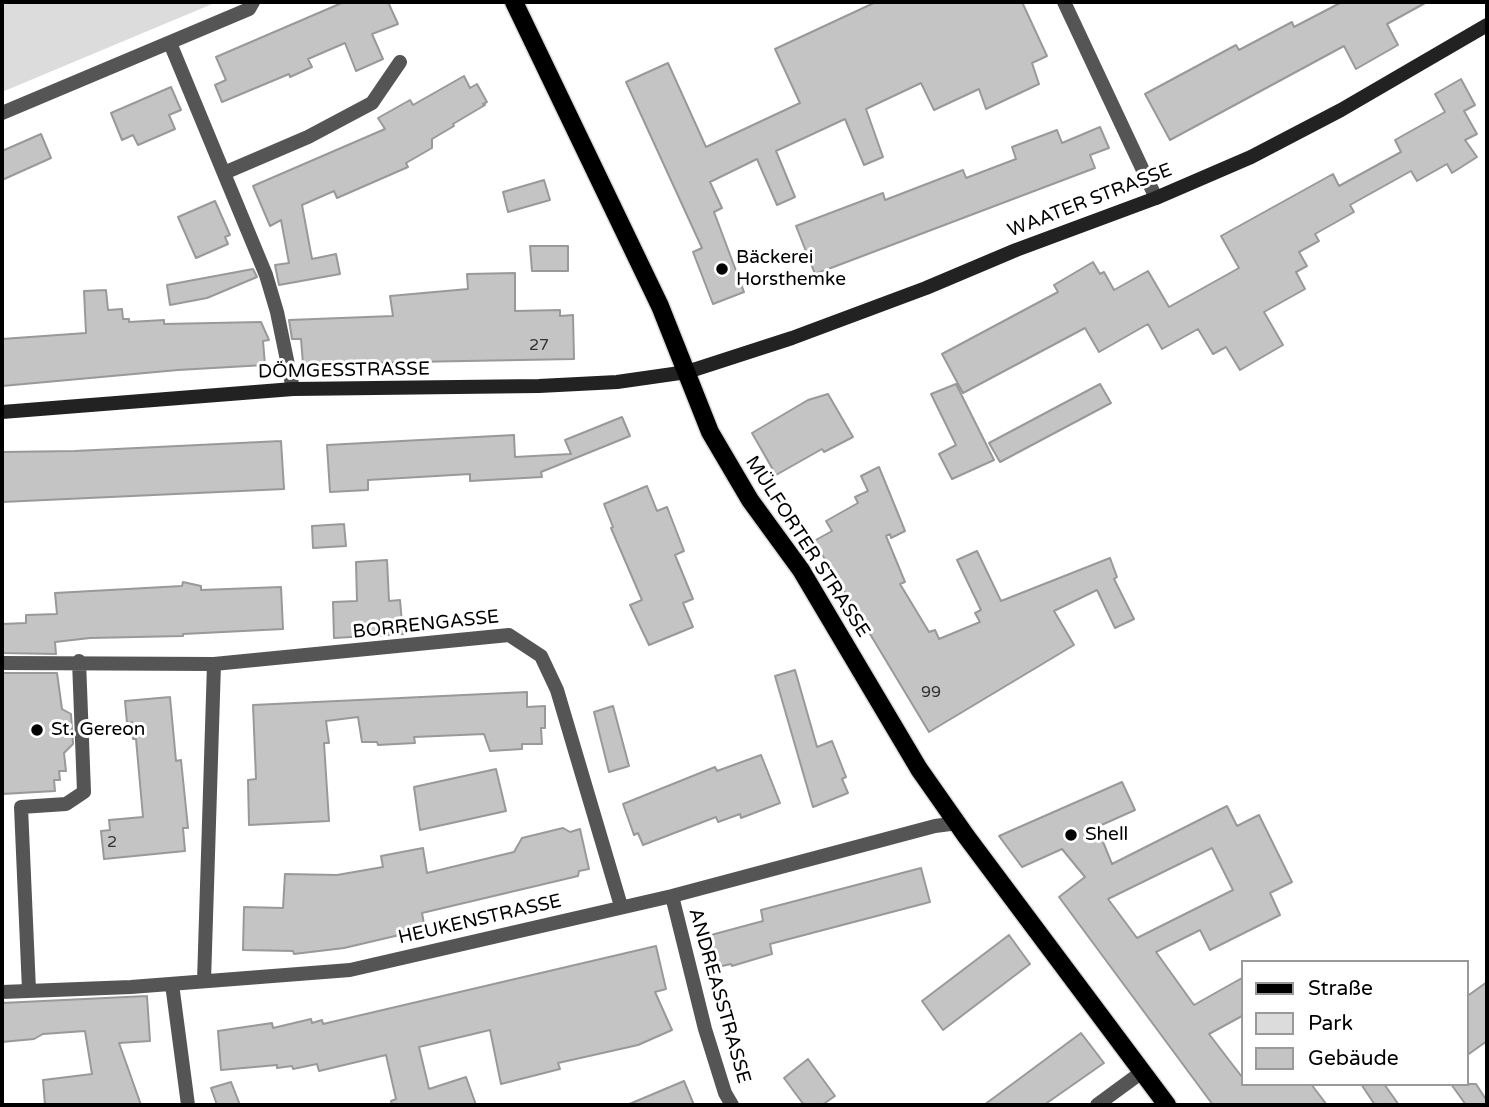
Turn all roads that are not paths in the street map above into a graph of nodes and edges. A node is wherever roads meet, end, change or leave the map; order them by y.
1 (253, 2) edge
2 (513, 2) edge
3 (1064, 2) edge
4 (1487, 25) edge
5 (170, 43) junction
6 (400, 62) dead end
7 (2, 113) edge
8 (224, 173) junction
9 (1156, 198) junction
10 (687, 372) junction
11 (293, 389) junction
12 (2, 412) edge
13 (79, 662) junction
14 (2, 663) edge
15 (214, 664) junction
16 (958, 823) junction
17 (672, 896) junction
18 (621, 906) junction
19 (204, 981) junction
20 (172, 984) junction
21 (29, 990) junction
22 (2, 992) edge
23 (1142, 1072) junction
24 (188, 1105) edge
25 (733, 1105) edge
26 (1097, 1105) edge
27 (1167, 1105) edge

1 - 5 street
2 - 10 main road, MÜLFORTER STRASSE
3 - 9 street
4 - 9 main road, WAATER STRASSE
5 - 7 street
5 - 8 street
6 - 8 street
8 - 11 street
9 - 10 main road, WAATER STRASSE
10 - 11 main road, DÖMGESSTRASSE
10 - 16 main road, MÜLFORTER STRASSE
11 - 12 main road, DÖMGESSTRASSE
13 - 14 street, BORRENGASSE
13 - 15 street, BORRENGASSE
13 - 21 street
15 - 18 street, BORRENGASSE
15 - 19 street
16 - 17 street, HEUKENSTRASSE
16 - 23 main road, MÜLFORTER STRASSE
17 - 18 street, HEUKENSTRASSE
17 - 25 street, ANDREASSTRASSE
18 - 19 street, HEUKENSTRASSE
19 - 20 street, HEUKENSTRASSE
20 - 21 street, HEUKENSTRASSE
20 - 24 street
21 - 22 street, HEUKENSTRASSE
23 - 26 street
23 - 27 main road, MÜLFORTER STRASSE

